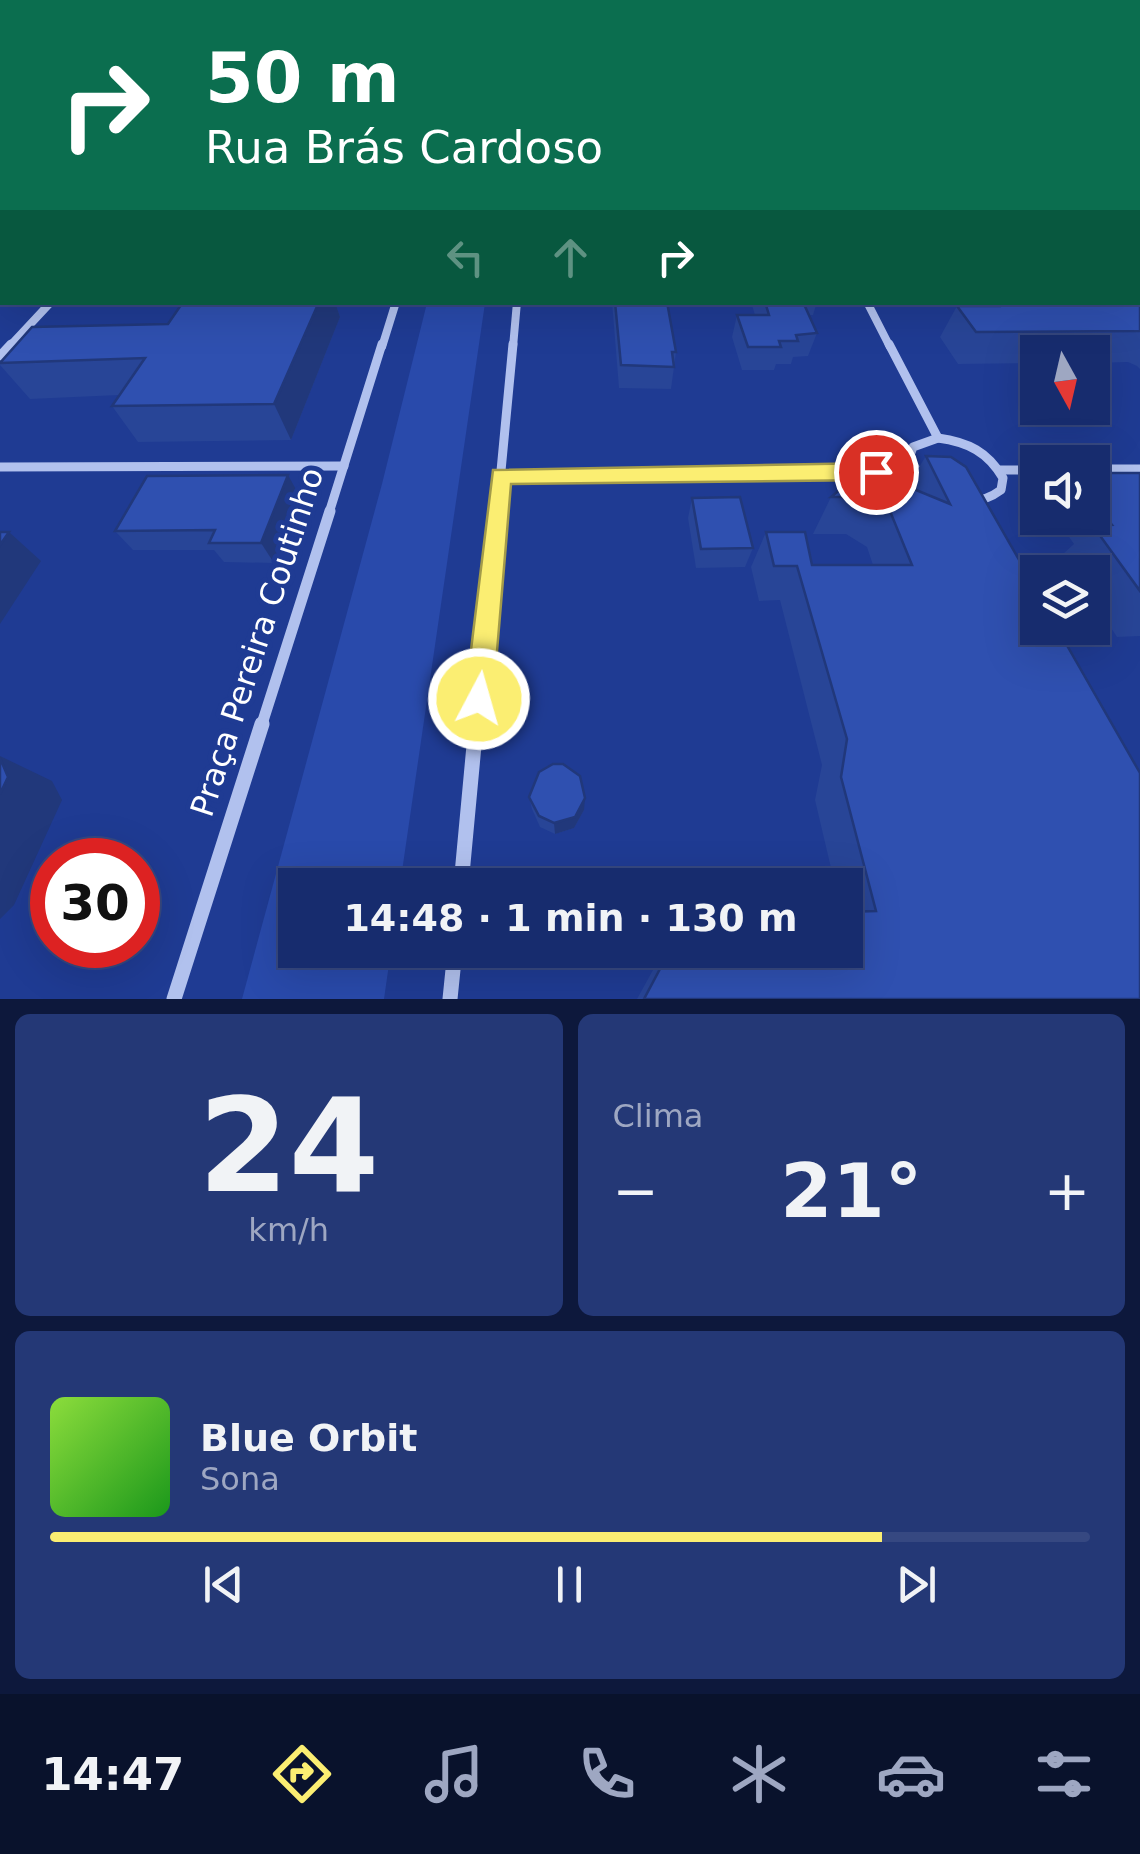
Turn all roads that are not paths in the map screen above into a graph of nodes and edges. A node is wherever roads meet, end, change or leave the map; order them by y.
1 (48, 305) edge
2 (395, 305) edge
3 (517, 305) edge
4 (869, 305) edge
5 (0, 356) edge
6 (938, 438) junction
7 (344, 466) junction
8 (0, 467) edge
9 (1110, 469) edge
10 (1140, 469) edge
11 (1001, 470) junction
12 (1020, 470) edge
13 (913, 471) junction
14 (500, 476) junction
15 (976, 502) junction
16 (985, 517) edge
17 (463, 868) edge
18 (453, 968) edge
19 (174, 999) edge
20 (450, 999) edge

1 - 5 street
2 - 7 street, Praça Pereira Coutinho
3 - 14 street
4 - 6 street
6 - 11 street
6 - 13 street
7 - 8 street
7 - 19 street, Praça Pereira Coutinho
9 - 10 street
11 - 12 street
11 - 15 street
13 - 14 street
13 - 15 street
14 - 17 street
15 - 16 street
18 - 20 street

